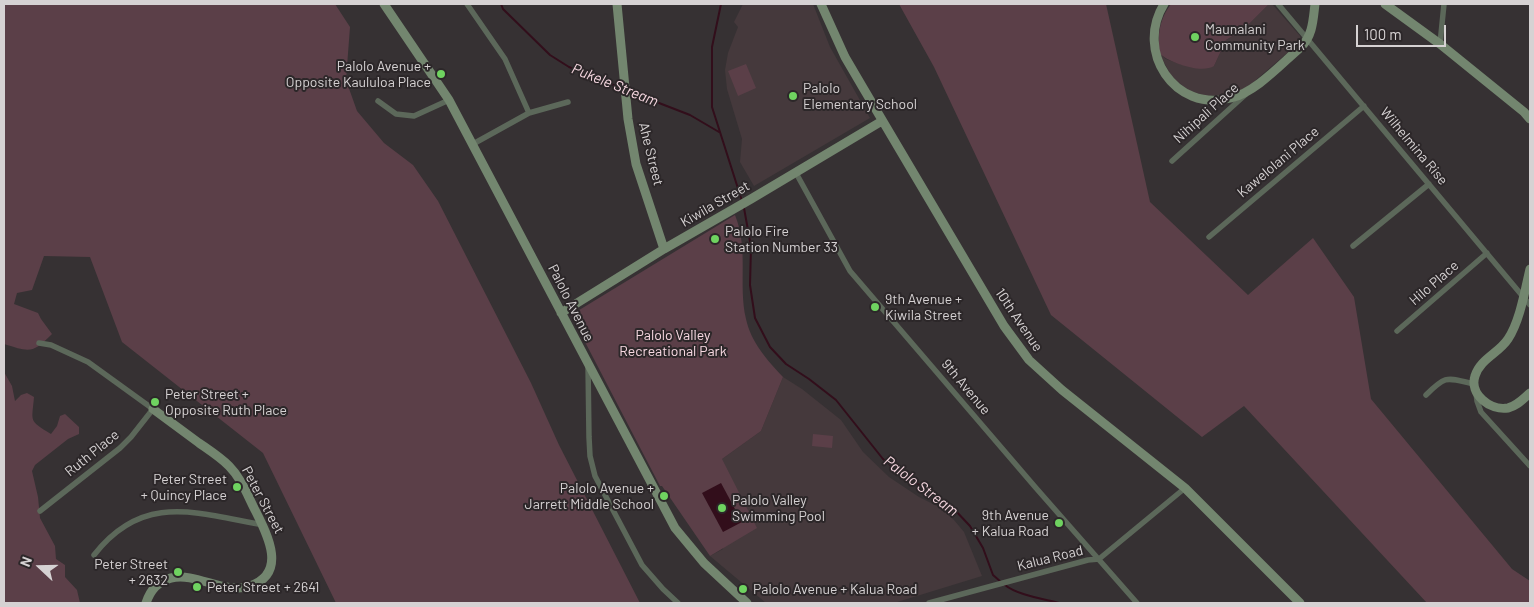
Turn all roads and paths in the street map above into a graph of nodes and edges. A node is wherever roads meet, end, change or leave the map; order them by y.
1 (384, 4) edge
2 (467, 4) edge
3 (617, 4) edge
4 (822, 4) edge
5 (1164, 4) edge
6 (1278, 4) edge
7 (1315, 4) edge
8 (1385, 4) edge
9 (1444, 4) edge
10 (1307, 40) junction
11 (1440, 44) junction
12 (1258, 83) junction
13 (449, 100) junction
14 (378, 101) dead end
15 (568, 102) dead end
16 (1364, 106) junction
17 (530, 112) junction
18 (1530, 119) edge
19 (882, 121) junction
20 (473, 144) junction
21 (1172, 160) dead end
22 (796, 173) junction
23 (1429, 184) junction
24 (1209, 237) dead end
25 (1353, 246) dead end
26 (664, 249) junction
27 (1487, 253) junction
28 (1530, 269) edge
29 (1523, 296) junction
30 (1530, 305) edge
31 (561, 313) junction
32 (1397, 331) dead end
33 (39, 343) dead end
34 (588, 365) junction
35 (1475, 386) junction
36 (1530, 393) edge
37 (1426, 395) dead end
38 (153, 409) junction
39 (1530, 466) edge
40 (1185, 488) junction
41 (40, 511) dead end
42 (263, 525) junction
43 (94, 555) dead end
44 (1100, 559) junction
45 (940, 602) edge
46 (146, 603) edge
47 (678, 603) edge
48 (748, 603) edge
49 (929, 603) edge
50 (1137, 603) edge
51 (1300, 603) edge

1 - 13 street, Palolo Avenue
2 - 17 street
3 - 26 street, Ahe Street
4 - 19 street, 10th Avenue
5 - 12 street
6 - 10 street, Wilhelmina Rise
7 - 10 street
8 - 11 street
9 - 11 street
10 - 12 street
10 - 16 street, Wilhelmina Rise
11 - 18 street
12 - 21 street, Nihipali Place
13 - 14 street
13 - 20 street, Palolo Avenue
15 - 17 street
16 - 23 street, Wilhelmina Rise
16 - 24 street, Kawelolani Place
17 - 20 street
19 - 22 street, Kiwila Street
19 - 40 street, 10th Avenue
20 - 31 street, Palolo Avenue
22 - 26 street, Kiwila Street
22 - 44 street, 9th Avenue
23 - 25 street
23 - 27 street, Wilhelmina Rise
26 - 31 street, Kiwila Street
27 - 29 street, Wilhelmina Rise
27 - 32 street, Hilo Place
28 - 29 street
29 - 30 street, Wilhelmina Rise
29 - 35 street
31 - 34 street, Palolo Avenue
33 - 38 street, Peter Street
34 - 47 street
34 - 48 street, Palolo Avenue
35 - 36 street
35 - 37 street
35 - 39 street
38 - 41 street, Ruth Place
38 - 42 street, Peter Street
40 - 44 street, Kalua Road
40 - 51 street, 10th Avenue
42 - 43 street
42 - 46 street, Peter Street
44 - 45 street, Kalua Road
44 - 50 street, 9th Avenue
45 - 49 street, Kalua Road

